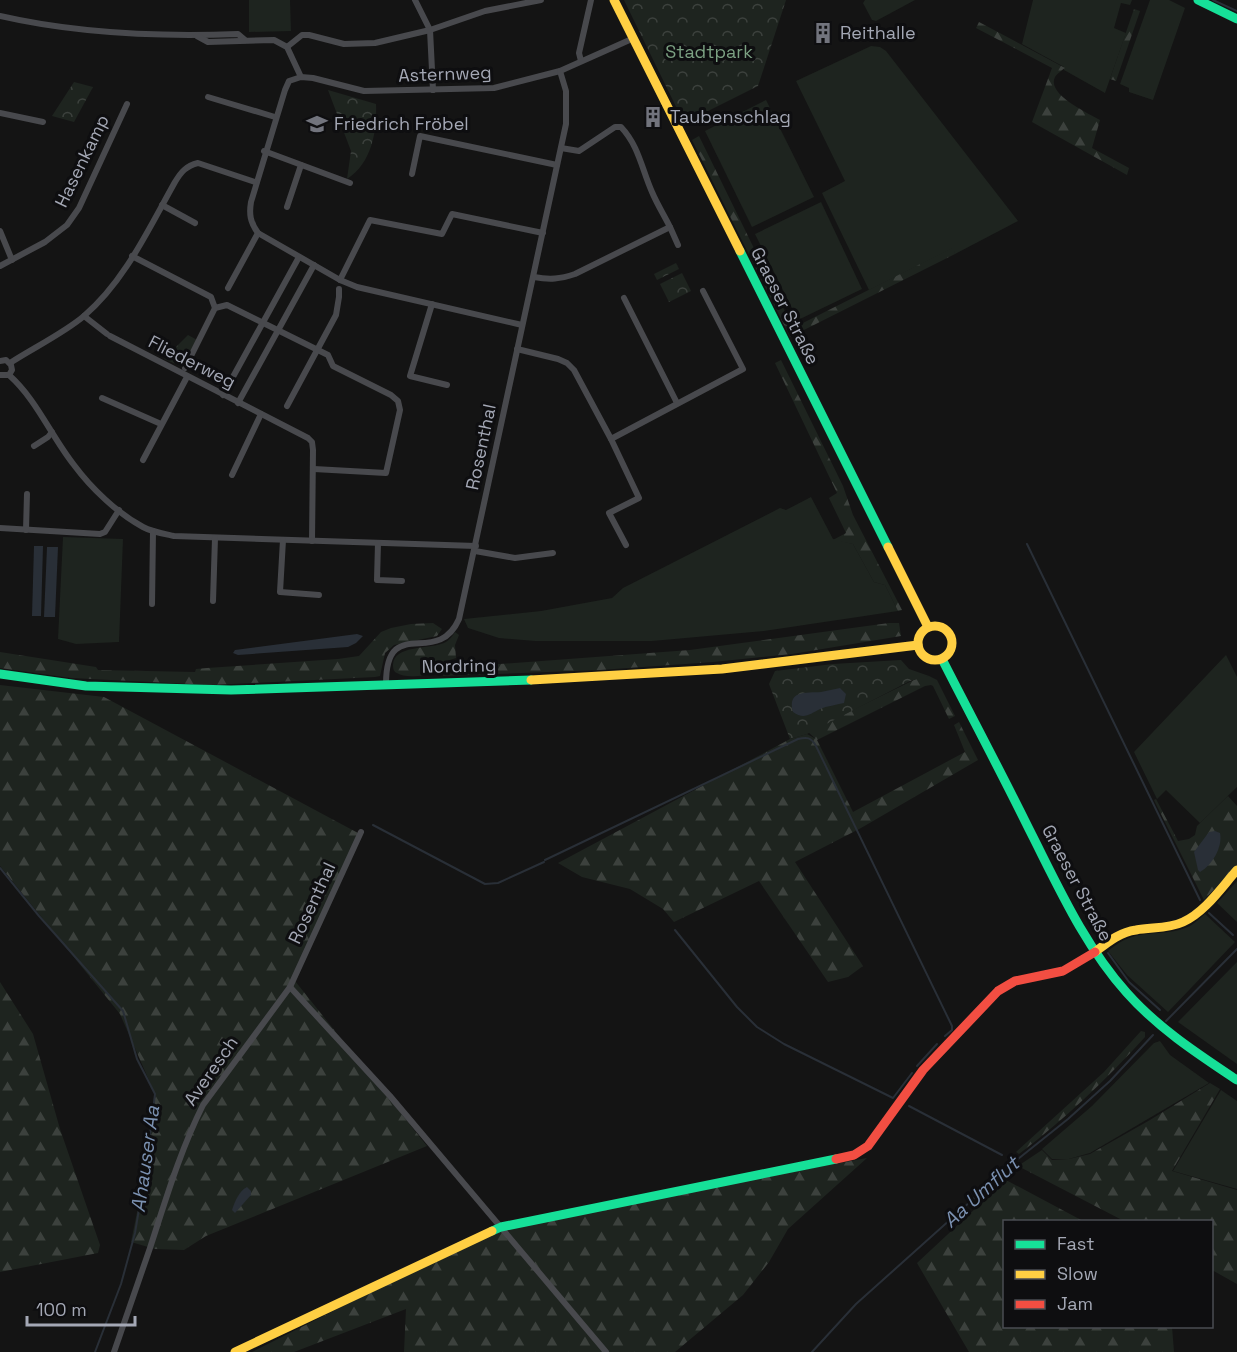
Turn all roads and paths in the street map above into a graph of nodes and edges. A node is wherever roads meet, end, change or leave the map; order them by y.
1 (415, 0) edge
2 (541, 0) edge
3 (591, 0) edge
4 (614, 0) edge
5 (1198, 0) edge
6 (0, 16) edge
7 (1237, 18) edge
8 (430, 30) junction
9 (634, 38) junction
10 (287, 47) junction
11 (581, 61) junction
12 (560, 71) junction
13 (300, 76) junction
14 (433, 90) junction
15 (208, 97) dead end
16 (127, 104) dead end
17 (0, 113) edge
18 (275, 117) junction
19 (43, 122) dead end
20 (561, 148) junction
21 (264, 152) junction
22 (301, 165) junction
23 (558, 165) junction
24 (412, 174) dead end
25 (255, 182) junction
26 (350, 183) dead end
27 (162, 205) junction
28 (287, 207) dead end
29 (195, 223) dead end
30 (670, 227) junction
31 (0, 231) edge
32 (258, 232) junction
33 (543, 233) junction
34 (678, 245) dead end
35 (132, 256) junction
36 (299, 257) junction
37 (12, 260) junction
38 (314, 265) junction
39 (0, 266) edge
40 (534, 277) junction
41 (340, 280) junction
42 (228, 288) dead end
43 (339, 290) dead end
44 (703, 291) dead end
45 (624, 298) dead end
46 (432, 304) junction
47 (215, 308) junction
48 (84, 316) junction
49 (263, 323) junction
50 (522, 325) junction
51 (277, 331) junction
52 (517, 349) junction
53 (316, 351) junction
54 (0, 361) edge
55 (10, 363) junction
56 (185, 368) dead end
57 (0, 375) edge
58 (9, 375) junction
59 (187, 377) junction
60 (447, 385) dead end
61 (223, 395) junction
62 (102, 398) dead end
63 (238, 403) junction
64 (677, 403) junction
65 (287, 406) dead end
66 (261, 414) junction
67 (161, 424) junction
68 (52, 432) junction
69 (610, 439) junction
70 (34, 446) dead end
71 (143, 460) dead end
72 (314, 469) junction
73 (232, 475) dead end
74 (27, 494) dead end
75 (119, 510) junction
76 (0, 528) edge
77 (26, 530) junction
78 (153, 531) junction
79 (215, 538) junction
80 (283, 540) junction
81 (312, 541) junction
82 (378, 543) junction
83 (626, 545) dead end
84 (475, 548) junction
85 (553, 553) dead end
86 (402, 581) dead end
87 (319, 595) dead end
88 (213, 601) dead end
89 (152, 604) dead end
90 (928, 627) junction
91 (918, 645) junction
92 (942, 659) junction
93 (0, 674) edge
94 (386, 684) junction
95 (361, 832) dead end
96 (1237, 870) edge
97 (1094, 951) junction
98 (290, 987) junction
99 (1237, 1080) edge
100 (501, 1227) junction
101 (114, 1352) edge
102 (235, 1352) edge
103 (606, 1352) edge

1 - 8 street
2 - 8 street
3 - 11 street
4 - 9 main road, Graeser Straße
5 - 7 main road
6 - 10 street
8 - 10 street
8 - 14 street
9 - 11 street, Asternweg
9 - 90 main road, Graeser Straße
10 - 13 street
11 - 12 street, Asternweg
12 - 14 street, Asternweg
12 - 20 street, Rosenthal
13 - 14 street, Asternweg
13 - 18 street
15 - 18 street
16 - 37 street, Hasenkamp
17 - 19 street
18 - 21 street
20 - 23 street, Rosenthal
20 - 30 street
21 - 22 street
21 - 25 street
22 - 26 street
22 - 28 street
23 - 24 street
23 - 33 street, Rosenthal
25 - 27 street
25 - 32 street
27 - 29 street
27 - 35 street
30 - 34 street
30 - 40 street
31 - 37 street
32 - 36 street
32 - 42 street
33 - 40 street, Rosenthal
33 - 41 street
35 - 47 street
35 - 48 street
36 - 38 street
36 - 49 street
37 - 39 street, Hasenkamp
38 - 41 street
38 - 51 street
40 - 50 street, Rosenthal
41 - 46 street
43 - 53 street
44 - 64 street
45 - 64 street
46 - 50 street
46 - 60 street
47 - 49 street
47 - 56 street, Fliederweg
48 - 55 street
48 - 59 street, Fliederweg
49 - 51 street
49 - 61 street
50 - 52 street, Rosenthal
51 - 53 street
51 - 63 street
52 - 69 street
52 - 84 street, Rosenthal
53 - 65 street
53 - 72 street
54 - 55 street
55 - 58 street
57 - 58 street
58 - 68 street
59 - 61 street, Fliederweg
59 - 67 street
61 - 63 street, Fliederweg
62 - 67 street
63 - 66 street, Fliederweg
64 - 69 street
66 - 72 street, Fliederweg
66 - 73 street
67 - 71 street
68 - 70 street
68 - 75 street
69 - 83 street
72 - 81 street, Fliederweg
74 - 77 street
75 - 77 street
75 - 78 street
76 - 77 street
78 - 79 street
78 - 89 street
79 - 80 street
79 - 88 street
80 - 81 street
80 - 87 street
81 - 82 street
82 - 84 street
82 - 86 street
84 - 85 street
84 - 94 street, Rosenthal
90 - 91 main road
90 - 92 main road
91 - 92 main road
91 - 94 main road, Nordring
92 - 97 main road, Graeser Straße
93 - 94 main road, Nordring
95 - 98 street, Rosenthal
96 - 97 main road
97 - 99 main road, Graeser Straße
97 - 100 main road
98 - 100 street
98 - 101 street, Averesch
100 - 102 main road
100 - 103 street

